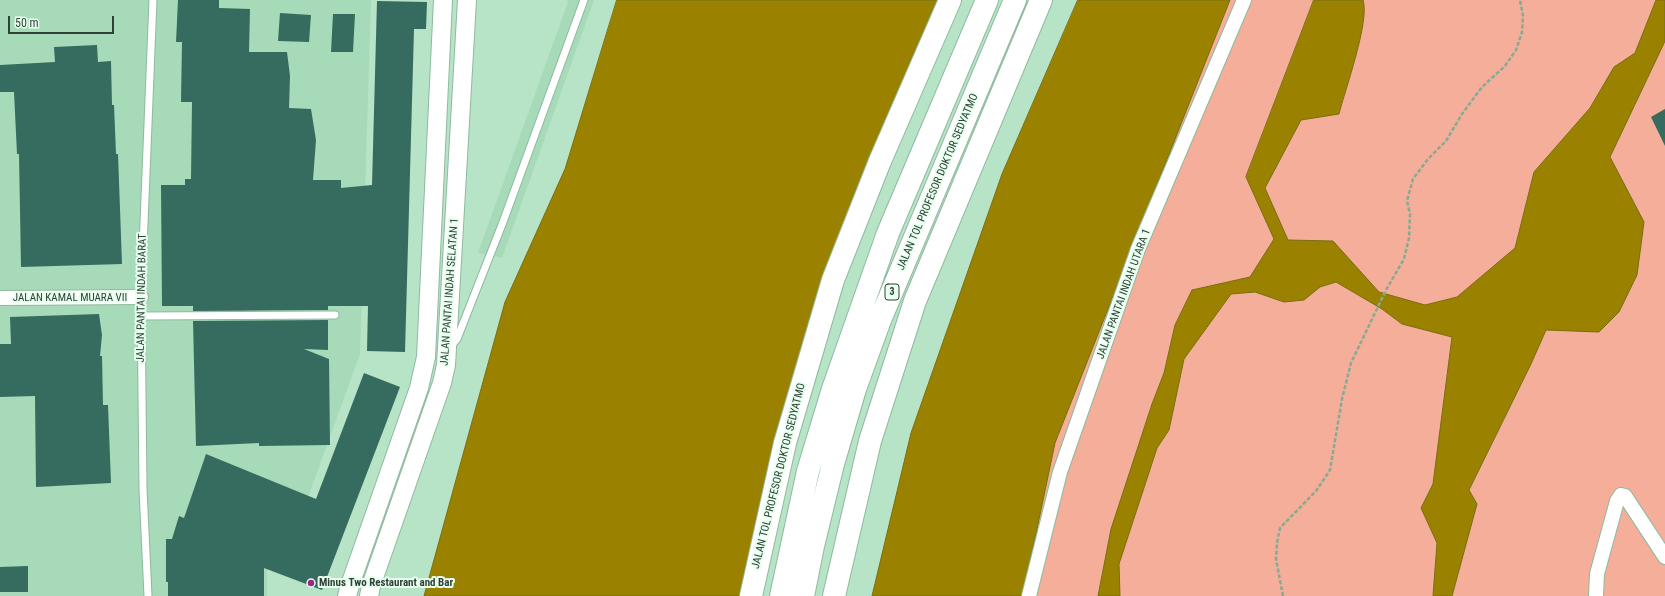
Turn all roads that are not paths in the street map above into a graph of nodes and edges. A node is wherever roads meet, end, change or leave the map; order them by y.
1 (153, 0) edge
2 (443, 0) edge
3 (467, 0) edge
4 (584, 0) edge
5 (950, 0) edge
6 (986, 0) edge
7 (1015, 0) edge
8 (1041, 0) edge
9 (1244, 0) edge
10 (141, 297) junction
11 (0, 298) edge
12 (335, 315) dead end
13 (141, 316) junction
14 (448, 347) junction
15 (1665, 557) edge
16 (148, 596) edge
17 (348, 596) edge
18 (368, 596) edge
19 (751, 596) edge
20 (781, 596) edge
21 (803, 596) edge
22 (834, 596) edge
23 (1029, 596) edge
24 (1596, 596) edge

1 - 10 lane, JALAN PANTAI INDAH BARAT
2 - 17 street, JALAN PANTAI INDAH SELATAN 1
3 - 14 street, JALAN PANTAI INDAH SELATAN 1
4 - 14 lane
5 - 19 highway, JALAN TOL PROFESOR DOKTOR SEDYATMO
6 - 20 highway, 3
7 - 21 highway, JALAN TOL PROFESOR DOKTOR SEDYATMO / 3
8 - 22 highway, 3
9 - 23 street, JALAN PANTAI INDAH UTARA 1
10 - 11 street, JALAN KAMAL MUARA VII
10 - 13 lane, JALAN PANTAI INDAH BARAT
12 - 13 lane
13 - 16 lane, JALAN PANTAI INDAH BARAT
14 - 18 street, JALAN PANTAI INDAH SELATAN 1
15 - 24 street

